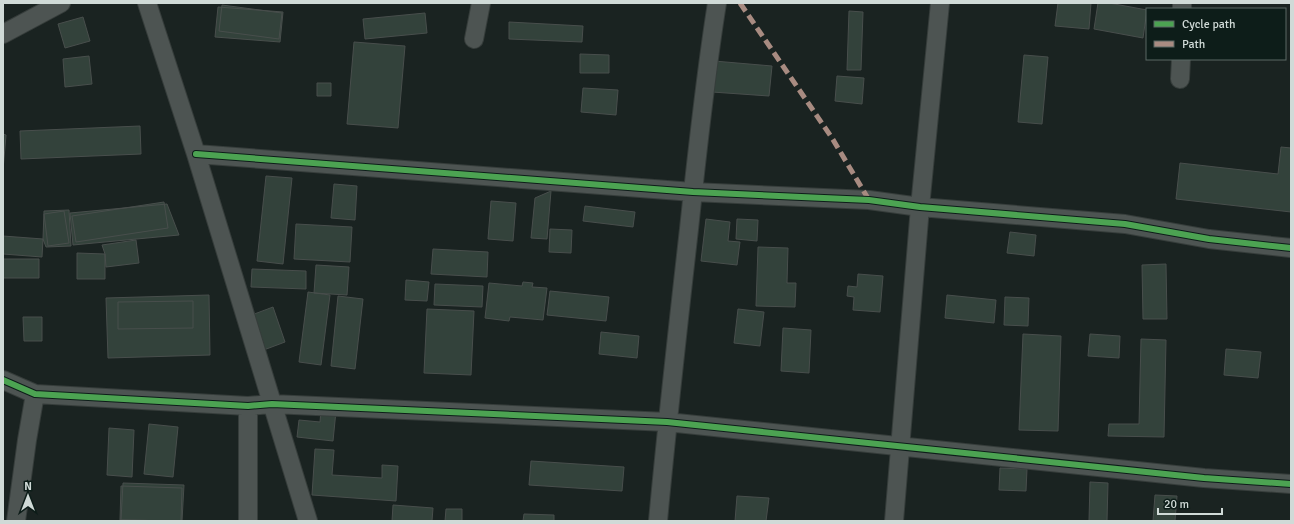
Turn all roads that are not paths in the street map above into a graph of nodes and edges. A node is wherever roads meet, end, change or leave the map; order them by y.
1 (61, 3) edge
2 (147, 3) edge
3 (481, 3) edge
4 (717, 3) edge
5 (940, 3) edge
6 (3, 34) edge
7 (474, 39) dead end
8 (1181, 60) edge
9 (1180, 79) dead end
10 (196, 154) junction
11 (693, 192) junction
12 (920, 207) junction
13 (1291, 248) edge
14 (3, 380) edge
15 (35, 394) junction
16 (272, 404) junction
17 (248, 406) junction
18 (667, 422) junction
19 (900, 446) junction
20 (1291, 484) edge
21 (16, 521) edge
22 (248, 521) edge
23 (308, 521) edge
24 (658, 521) edge
25 (894, 521) edge

1 - 6 street
2 - 10 street
3 - 7 street
4 - 11 street
5 - 12 street
8 - 9 street
10 - 11 street
10 - 16 street
11 - 12 street
11 - 18 street
12 - 13 street
12 - 19 street
14 - 15 street
15 - 17 street
15 - 21 street
16 - 17 street
16 - 18 street
16 - 23 street
17 - 22 street
18 - 19 street
18 - 24 street
19 - 20 street
19 - 25 street

